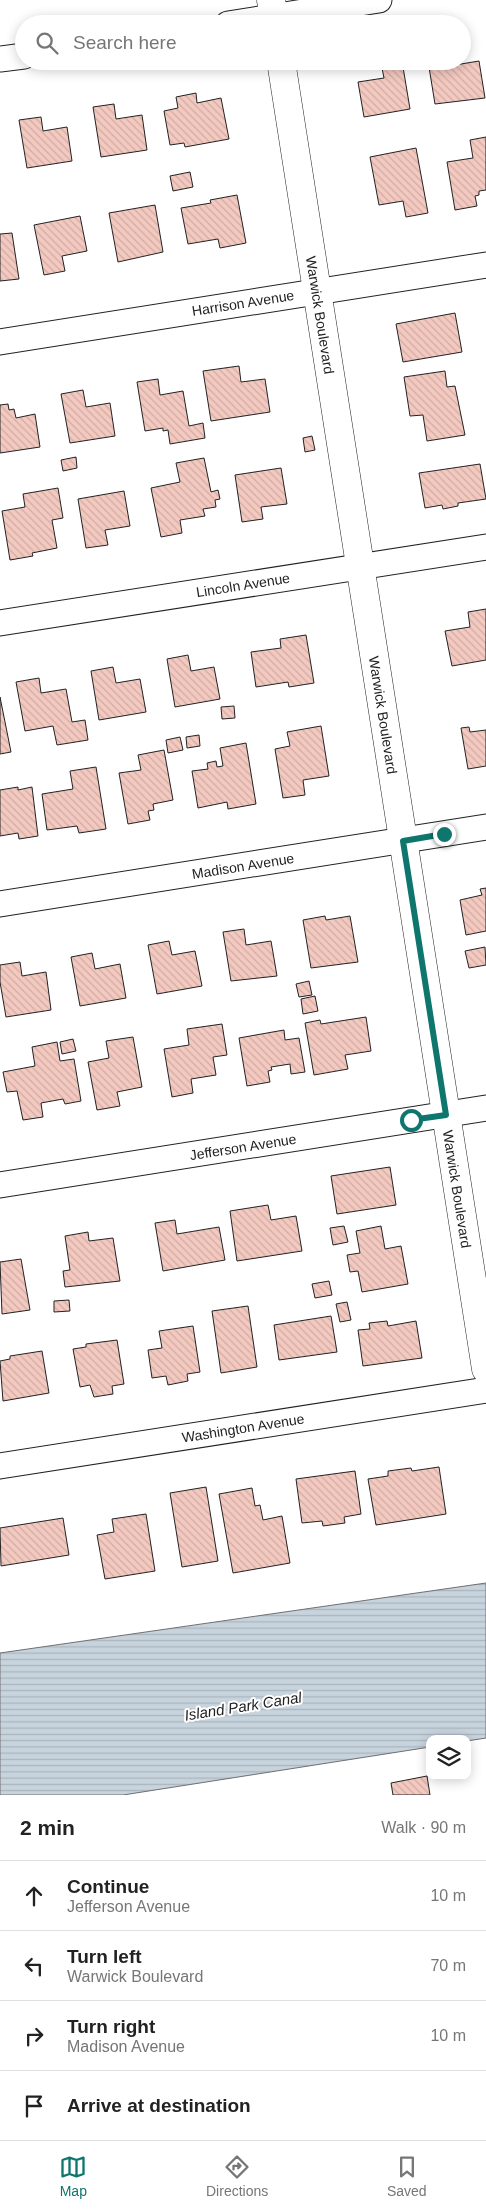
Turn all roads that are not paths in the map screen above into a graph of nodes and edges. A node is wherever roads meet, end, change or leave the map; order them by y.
1 (379, 0) edge
2 (273, 13) edge
3 (15, 57) edge
4 (0, 59) edge
5 (282, 70) edge
6 (486, 265) edge
7 (316, 292) junction
8 (0, 342) edge
9 (486, 547) edge
10 (360, 567) junction
11 (0, 623) edge
12 (486, 828) edge
13 (403, 841) junction
14 (0, 904) edge
15 (486, 1108) edge
16 (446, 1115) junction
17 (0, 1185) edge
18 (486, 1369) edge
19 (486, 1390) edge
20 (0, 1466) edge

1 - 2 street
3 - 4 street
5 - 7 street, Warwick Boulevard
6 - 7 street, Harrison Avenue
7 - 8 street, Harrison Avenue
7 - 10 street, Warwick Boulevard
9 - 10 street, Lincoln Avenue
10 - 11 street, Lincoln Avenue
10 - 13 street, Warwick Boulevard
12 - 13 street, Madison Avenue
13 - 14 street, Madison Avenue
13 - 16 street, Warwick Boulevard
15 - 16 street, Jefferson Avenue
16 - 17 street, Jefferson Avenue
16 - 18 street, Warwick Boulevard
19 - 20 street, Washington Avenue

